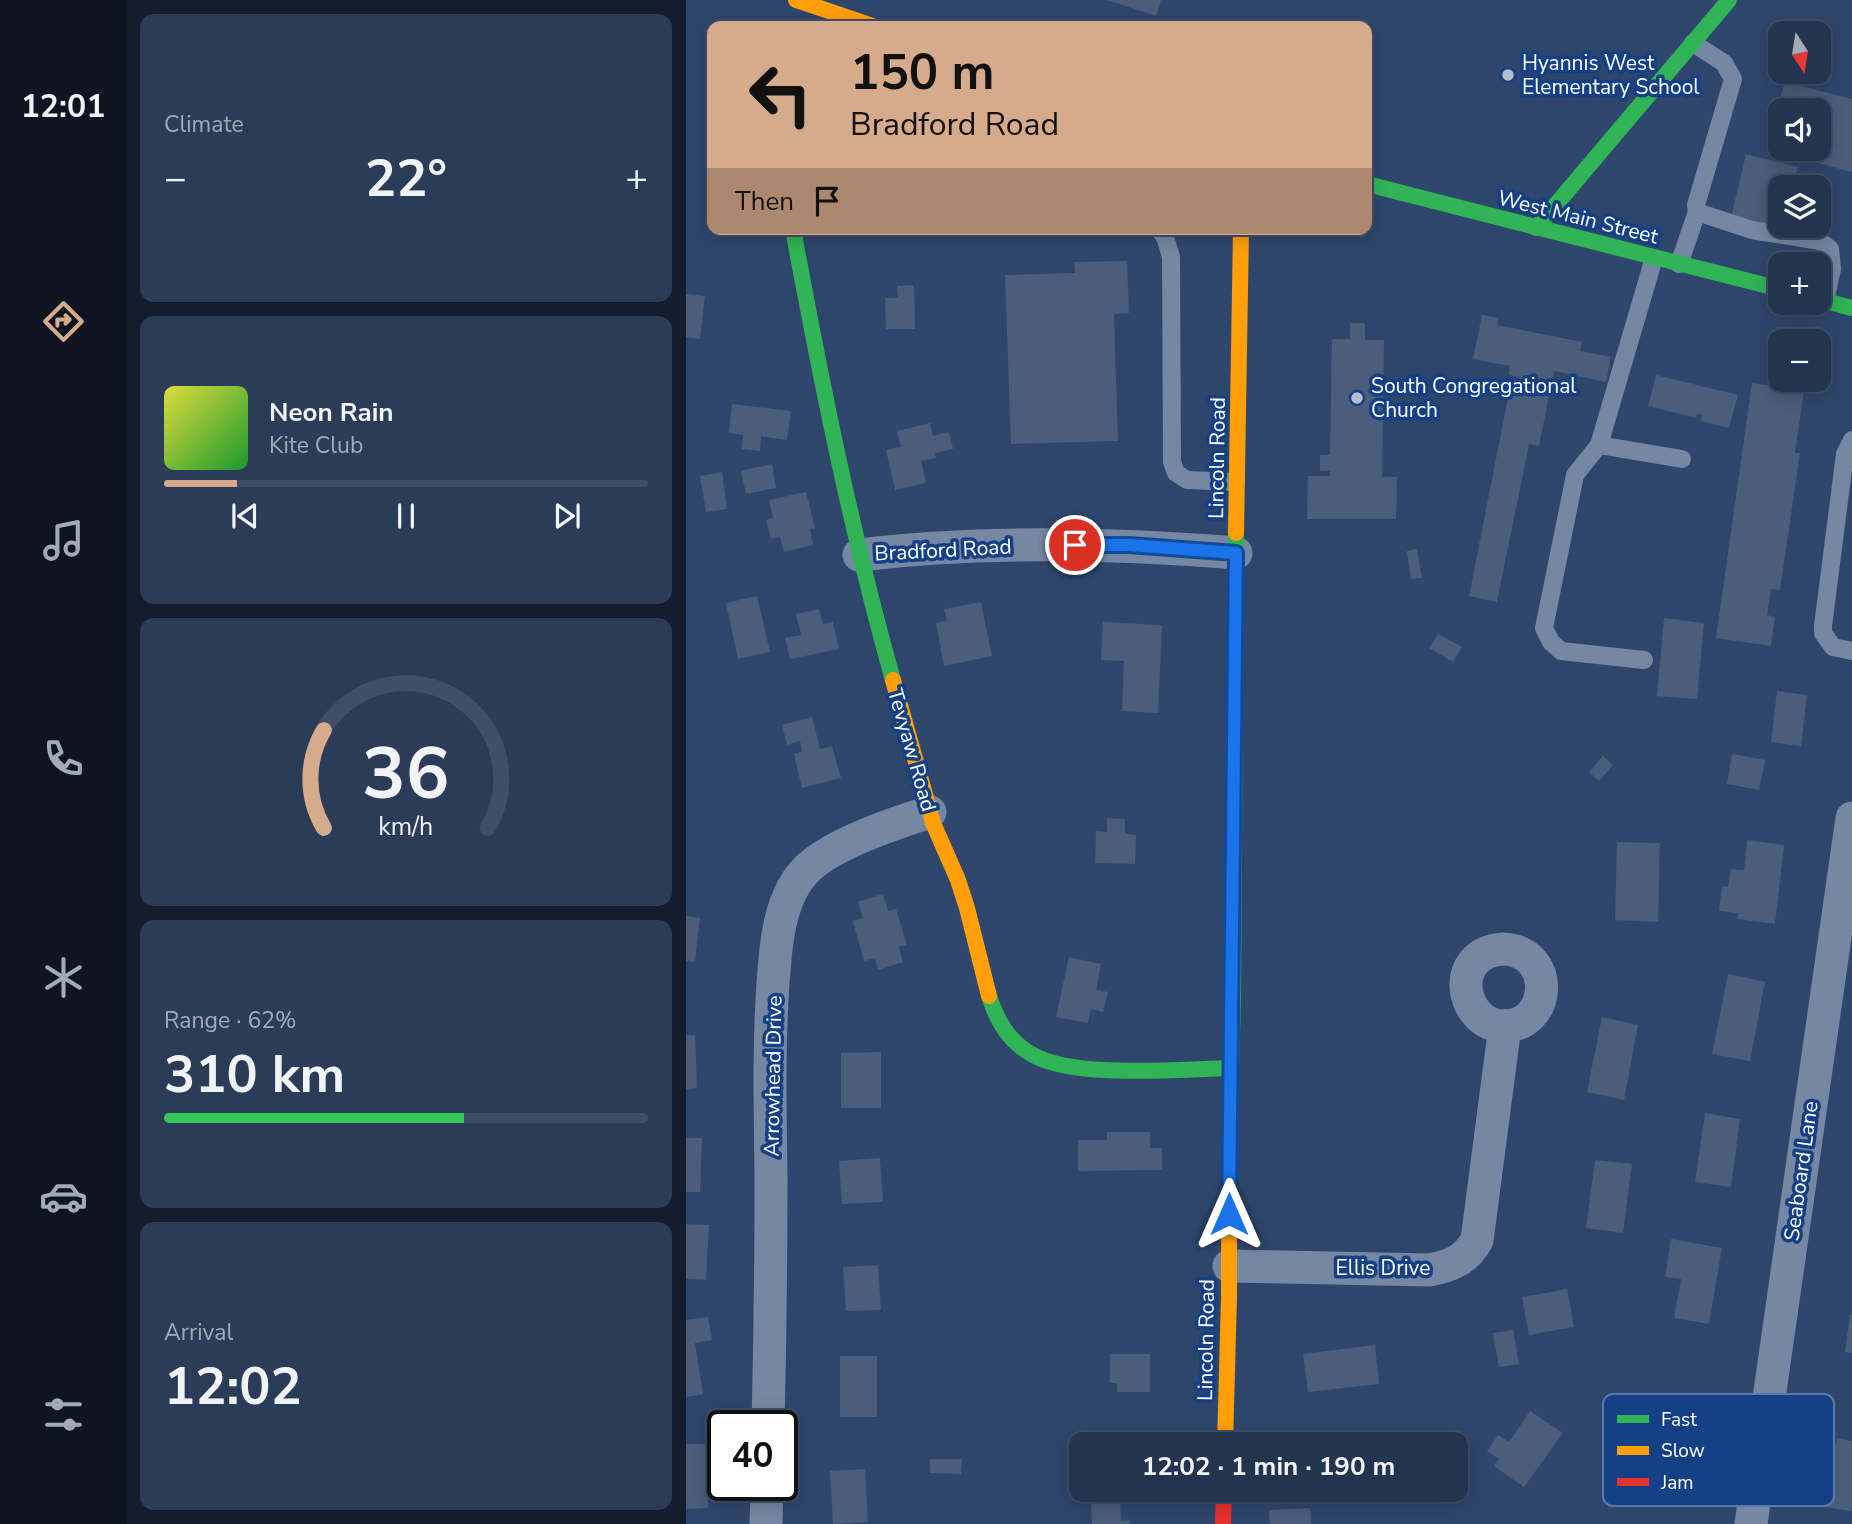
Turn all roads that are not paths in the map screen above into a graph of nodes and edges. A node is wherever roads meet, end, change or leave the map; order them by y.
1 (1729, 0) edge
2 (807, 8) edge
3 (855, 21) edge
4 (1693, 43) junction
5 (1372, 185) edge
6 (1697, 212) junction
7 (1536, 228) junction
8 (794, 235) edge
9 (1164, 235) edge
10 (1241, 235) edge
11 (1830, 252) edge
12 (1654, 258) junction
13 (1679, 264) junction
14 (1768, 286) edge
15 (1831, 302) edge
16 (1852, 308) edge
17 (1852, 440) edge
18 (1599, 445) junction
19 (1682, 459) dead end
20 (1236, 482) junction
21 (1236, 553) junction
22 (859, 555) junction
23 (1852, 651) edge
24 (1644, 660) dead end
25 (930, 812) junction
26 (1852, 818) edge
27 (1505, 1026) dead end
28 (1231, 1068) junction
29 (1229, 1266) junction
30 (1770, 1394) edge
31 (769, 1410) edge
32 (1225, 1432) edge
33 (767, 1501) edge
34 (1224, 1502) edge
35 (1754, 1506) edge
36 (766, 1524) edge
37 (1223, 1524) edge
38 (1751, 1524) edge

1 - 4 street
2 - 3 street
4 - 6 lane
4 - 7 street
5 - 7 street, West Main Street
6 - 11 lane
6 - 13 lane
7 - 12 street, West Main Street
8 - 22 street, Tevyaw Road
9 - 20 lane
10 - 20 street, Lincoln Road
12 - 13 street, West Main Street
12 - 18 lane
13 - 14 street, West Main Street
15 - 16 street
17 - 23 lane
18 - 19 lane
18 - 24 lane
20 - 21 street, Lincoln Road
21 - 22 street, Bradford Road
21 - 28 street, Lincoln Road
22 - 25 street, Tevyaw Road
25 - 28 street, Tevyaw Road
25 - 31 street, Arrowhead Drive
26 - 30 street, Seaboard Lane
27 - 29 street, Ellis Drive
28 - 29 street, Lincoln Road
29 - 32 street, Lincoln Road
33 - 36 street
34 - 37 street
35 - 38 street, Seaboard Lane

